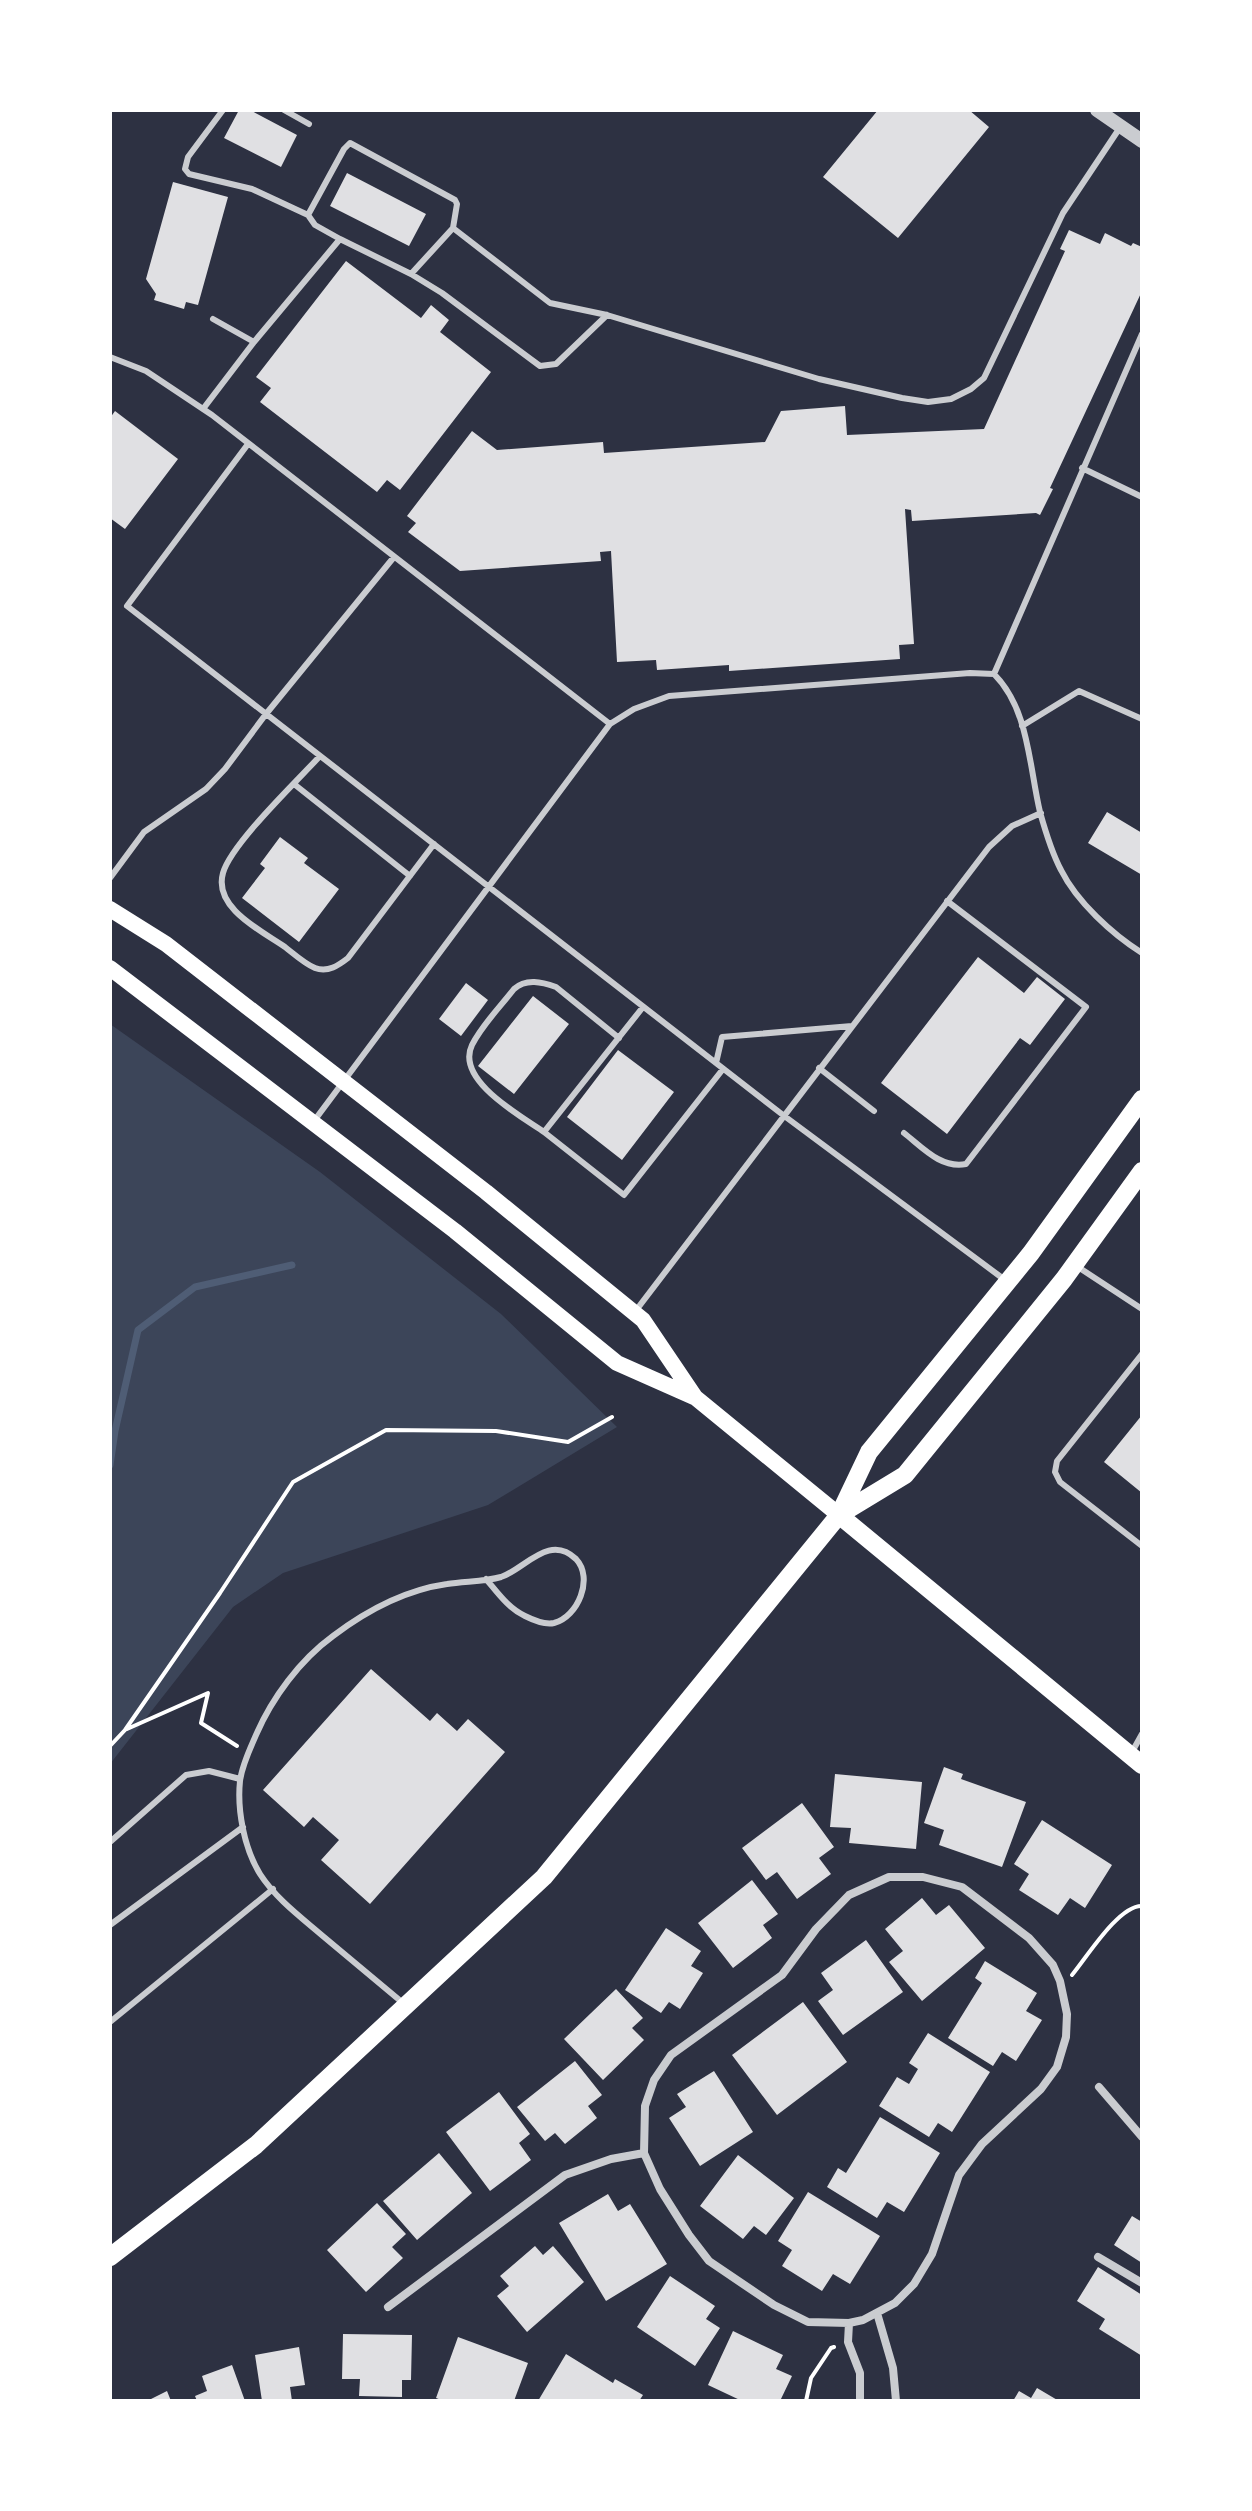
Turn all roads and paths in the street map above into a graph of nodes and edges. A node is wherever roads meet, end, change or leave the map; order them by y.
1 (223, 110) edge
2 (284, 110) edge
3 (1097, 110) edge
4 (309, 124) dead end
5 (1121, 126) junction
6 (1142, 141) edge
7 (308, 215) junction
8 (453, 228) junction
9 (340, 239) junction
10 (411, 274) junction
11 (607, 315) junction
12 (213, 319) dead end
13 (1142, 334) edge
14 (254, 342) junction
15 (110, 357) edge
16 (203, 409) junction
17 (248, 444) junction
18 (1082, 468) junction
19 (1142, 497) edge
20 (394, 557) junction
21 (994, 674) junction
22 (266, 714) junction
23 (1142, 719) edge
24 (610, 724) junction
25 (1022, 726) junction
26 (320, 756) junction
27 (294, 784) junction
28 (1041, 813) junction
29 (434, 844) junction
30 (410, 876) junction
31 (110, 878) edge
32 (488, 887) junction
33 (947, 901) junction
34 (110, 909) edge
35 (1142, 953) edge
36 (110, 968) edge
37 (643, 1007) junction
38 (852, 1026) junction
39 (619, 1038) junction
40 (716, 1063) junction
41 (819, 1068) junction
42 (723, 1069) junction
43 (344, 1082) junction
44 (1142, 1099) edge
45 (874, 1111) dead end
46 (783, 1115) junction
47 (314, 1121) junction
48 (544, 1132) junction
49 (904, 1133) dead end
50 (1142, 1171) edge
51 (1074, 1264) junction
52 (1008, 1282) junction
53 (1142, 1309) edge
54 (634, 1313) junction
55 (1142, 1354) edge
56 (696, 1398) junction
57 (612, 1417) dead end
58 (839, 1515) junction
59 (1142, 1546) edge
60 (486, 1579) junction
61 (125, 1730) junction
62 (1142, 1734) edge
63 (110, 1746) edge
64 (248, 1754) junction
65 (1136, 1760) edge
66 (240, 1779) junction
67 (243, 1827) junction
68 (110, 1842) edge
69 (273, 1889) junction
70 (1142, 1906) edge
71 (110, 1925) edge
72 (1060, 1981) junction
73 (406, 2006) junction
74 (110, 2022) edge
75 (1099, 2087) dead end
76 (1142, 2137) edge
77 (644, 2153) junction
78 (110, 2257) edge
79 (1098, 2257) dead end
80 (1142, 2283) edge
81 (388, 2307) dead end
82 (877, 2313) junction
83 (849, 2323) junction
84 (848, 2342) junction
85 (806, 2401) edge
86 (860, 2401) edge
87 (896, 2401) edge

1 - 7 lane
2 - 4 lane
3 - 5 street
5 - 6 street
5 - 11 lane
7 - 8 lane
7 - 9 lane
8 - 10 lane
8 - 11 lane
9 - 10 lane
9 - 14 lane
10 - 11 lane
12 - 14 lane
13 - 18 lane
14 - 16 lane
15 - 16 lane
16 - 17 lane
17 - 20 lane
17 - 22 lane
18 - 19 lane
18 - 21 lane
20 - 22 lane
20 - 24 lane
21 - 24 lane
21 - 25 lane
22 - 26 lane
22 - 31 lane
23 - 25 lane
24 - 32 lane
25 - 28 lane
26 - 27 lane
26 - 29 lane
27 - 30 lane
27 - 30 lane
28 - 33 lane
28 - 35 lane
29 - 30 lane
29 - 32 lane
32 - 37 lane
32 - 43 lane
33 - 38 lane
33 - 49 lane
34 - 43 main road
36 - 47 main road
37 - 39 lane
37 - 40 lane
38 - 40 lane
38 - 41 lane
39 - 48 lane
39 - 48 lane
40 - 42 lane
41 - 45 lane
41 - 46 lane
42 - 46 lane
42 - 48 lane
43 - 47 lane
43 - 54 main road
44 - 52 main road
46 - 52 lane
46 - 54 lane
47 - 56 main road
50 - 51 main road
51 - 53 lane
51 - 58 main road
52 - 58 main road
54 - 56 main road
55 - 59 lane
56 - 58 main road
57 - 61 path
58 - 65 main road
58 - 73 main road
60 - 60 lane
60 - 64 lane
61 - 63 path
61 - 64 path
62 - 65 lane
64 - 66 lane
66 - 67 lane
66 - 68 lane
67 - 69 lane
67 - 71 lane
69 - 73 lane
69 - 74 lane
70 - 72 path
72 - 77 street
72 - 82 street
73 - 78 main road
75 - 76 street
77 - 81 street
77 - 83 street
79 - 80 street
82 - 83 street
82 - 87 street
83 - 84 street
84 - 85 path
84 - 86 street

